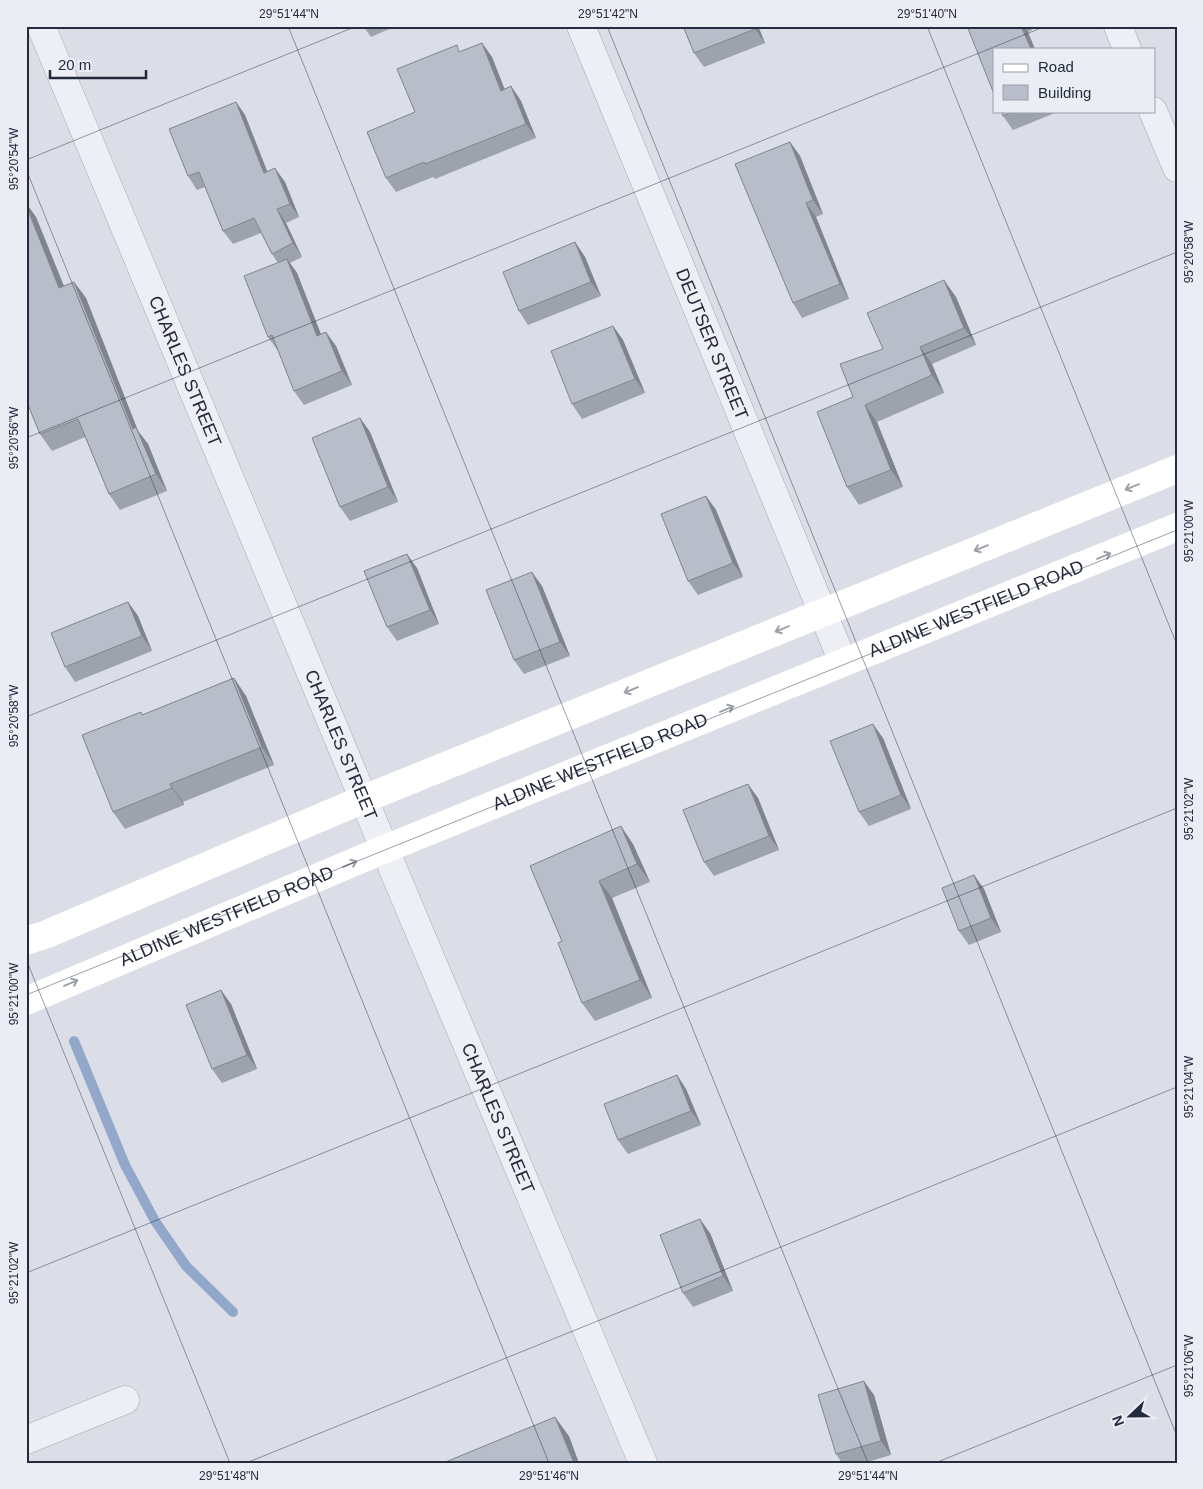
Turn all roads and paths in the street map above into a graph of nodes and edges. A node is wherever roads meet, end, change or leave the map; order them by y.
1 (41, 26) edge
2 (581, 26) edge
3 (1118, 26) edge
4 (1127, 48) edge
5 (1153, 112) edge
6 (1177, 168) edge
7 (1177, 468) edge
8 (1177, 527) edge
9 (822, 612) junction
10 (843, 662) junction
11 (364, 799) junction
12 (385, 849) junction
13 (26, 941) edge
14 (26, 1001) edge
15 (125, 1400) dead end
16 (26, 1440) edge
17 (643, 1463) edge

1 - 11 street, CHARLES STREET
2 - 9 street, DEUTSER STREET
3 - 4 street
5 - 6 street
7 -> 9 main road
10 -> 8 main road, ALDINE WESTFIELD ROAD
9 - 10 street, DEUTSER STREET
9 -> 11 main road
12 -> 10 main road, ALDINE WESTFIELD ROAD
11 - 12 street, CHARLES STREET
11 - 13 main road
14 -> 12 main road, ALDINE WESTFIELD ROAD
12 - 17 street, CHARLES STREET
15 - 16 street

